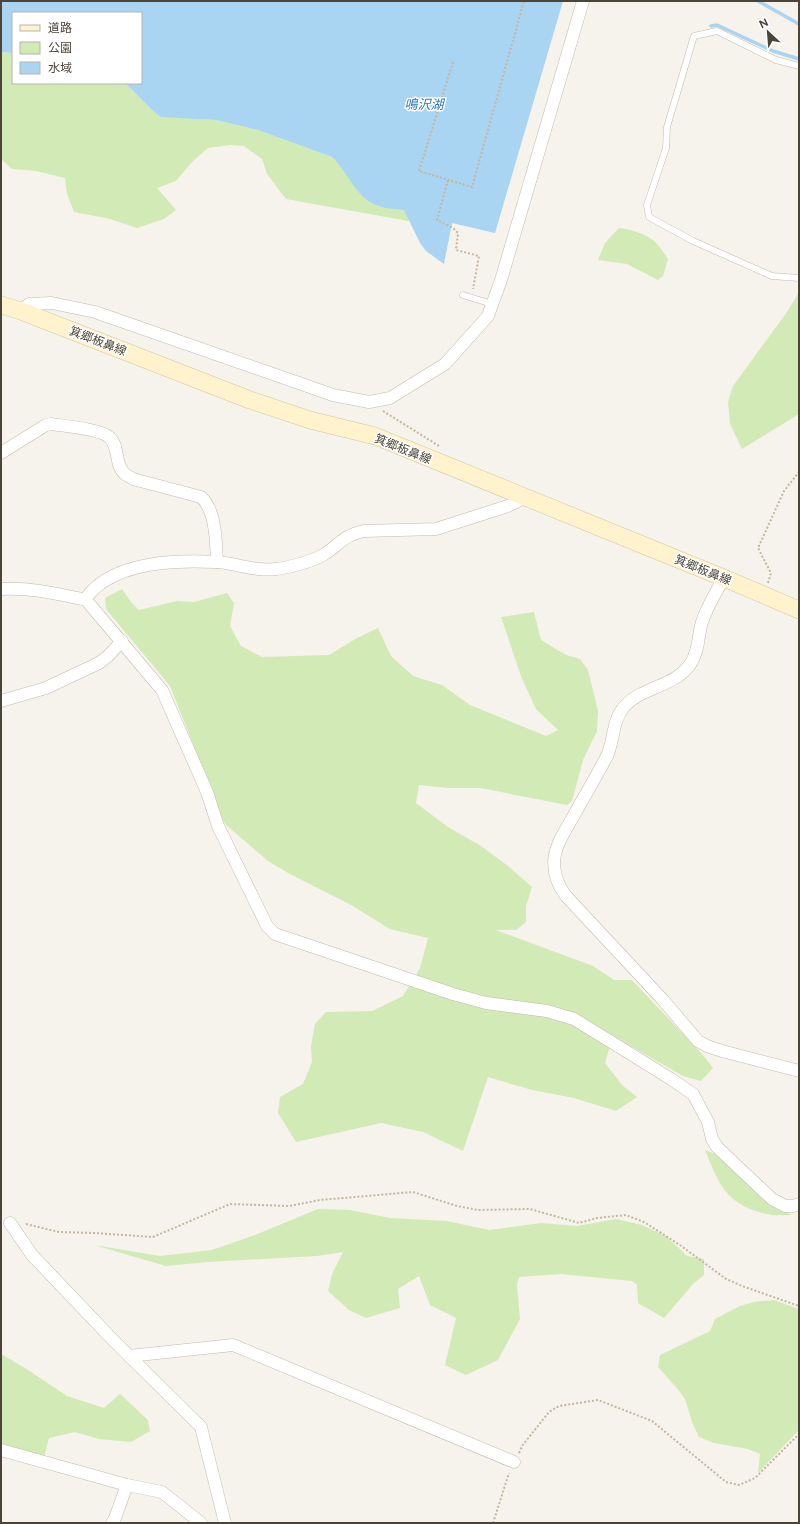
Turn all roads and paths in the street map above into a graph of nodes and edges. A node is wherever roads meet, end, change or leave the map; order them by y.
1 (524, 1) edge
2 (583, 1) edge
3 (453, 62) dead end
4 (799, 66) edge
5 (448, 180) junction
6 (799, 278) edge
7 (463, 295) dead end
8 (472, 298) junction
9 (492, 304) junction
10 (1, 305) edge
11 (21, 311) junction
12 (374, 401) junction
13 (441, 446) dead end
14 (1, 453) edge
15 (799, 472) edge
16 (524, 498) junction
17 (217, 562) junction
18 (724, 578) junction
19 (1, 589) edge
20 (765, 596) junction
21 (86, 600) junction
22 (799, 610) edge
23 (122, 641) junction
24 (1, 700) edge
25 (799, 1071) edge
26 (799, 1204) edge
27 (10, 1222) joint
28 (799, 1306) edge
29 (129, 1356) junction
30 (799, 1434) edge
31 (1, 1450) edge
32 (514, 1462) junction
33 (127, 1485) junction
34 (112, 1523) edge
35 (201, 1523) edge
36 (225, 1523) edge
37 (493, 1523) edge

1 - 5 path
2 - 9 street
3 - 5 path
4 - 6 lane
5 - 8 path
7 - 8 lane
8 - 9 lane
9 - 12 street
10 - 11 main road, 箕郷板鼻線
11 - 12 street
11 - 16 main road, 箕郷板鼻線
12 - 13 path
14 - 17 street
15 - 20 path
16 - 17 street
16 - 18 main road, 箕郷板鼻線
17 - 21 street
18 - 20 main road, 箕郷板鼻線
18 - 25 street
19 - 21 street
20 - 22 main road, 箕郷板鼻線
21 - 23 street
23 - 24 street
23 - 26 street
27 - 28 path
27 - 29 street
29 - 32 street
29 - 36 street
30 - 32 path
31 - 33 street
32 - 37 path
33 - 34 street
33 - 35 street

